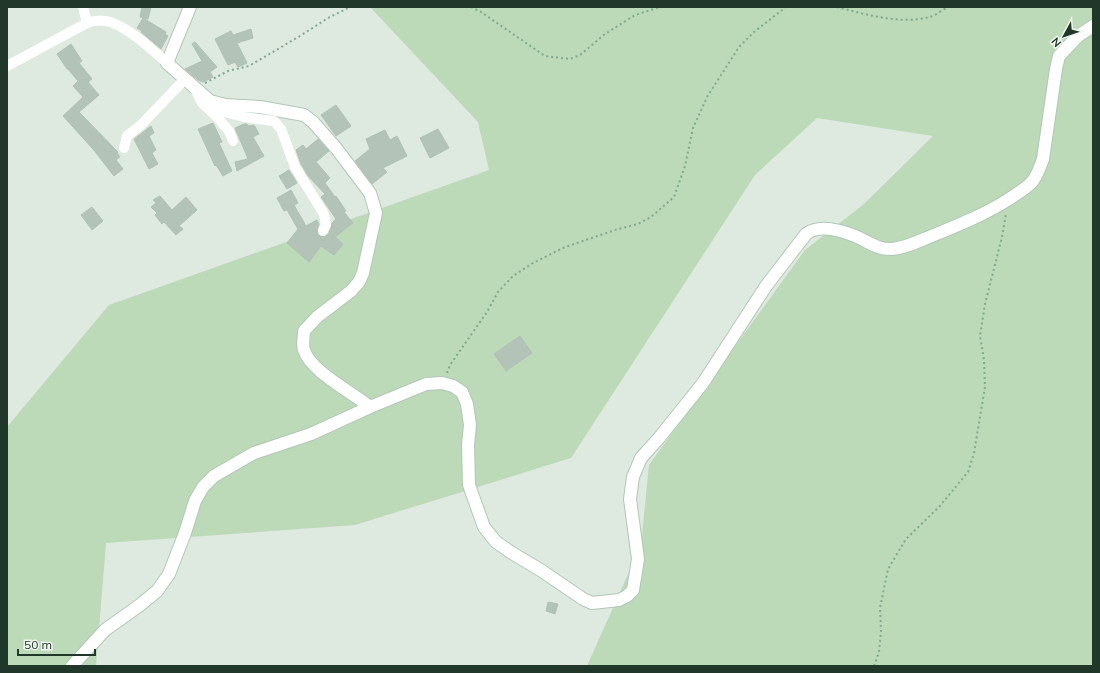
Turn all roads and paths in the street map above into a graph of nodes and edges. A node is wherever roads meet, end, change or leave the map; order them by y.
1 (83, 7) edge
2 (190, 7) edge
3 (350, 7) edge
4 (471, 7) edge
5 (660, 7) edge
6 (786, 7) edge
7 (837, 7) edge
8 (948, 7) edge
9 (87, 23) junction
10 (1093, 26) edge
11 (167, 63) junction
12 (7, 66) edge
13 (185, 79) junction
14 (195, 88) junction
15 (211, 101) junction
16 (233, 142) dead end
17 (124, 148) dead end
18 (1006, 200) junction
19 (323, 231) dead end
20 (442, 383) junction
21 (370, 406) junction
22 (72, 666) edge
23 (874, 666) edge

1 - 9 street
2 - 11 street
3 - 14 path
4 - 5 path
6 - 20 path
7 - 8 path
9 - 11 street
9 - 12 street
10 - 18 street
11 - 13 street
13 - 14 street
13 - 17 street
14 - 15 street
14 - 16 street
15 - 19 street
15 - 21 street
18 - 20 street
18 - 23 path
20 - 21 street
21 - 22 street

